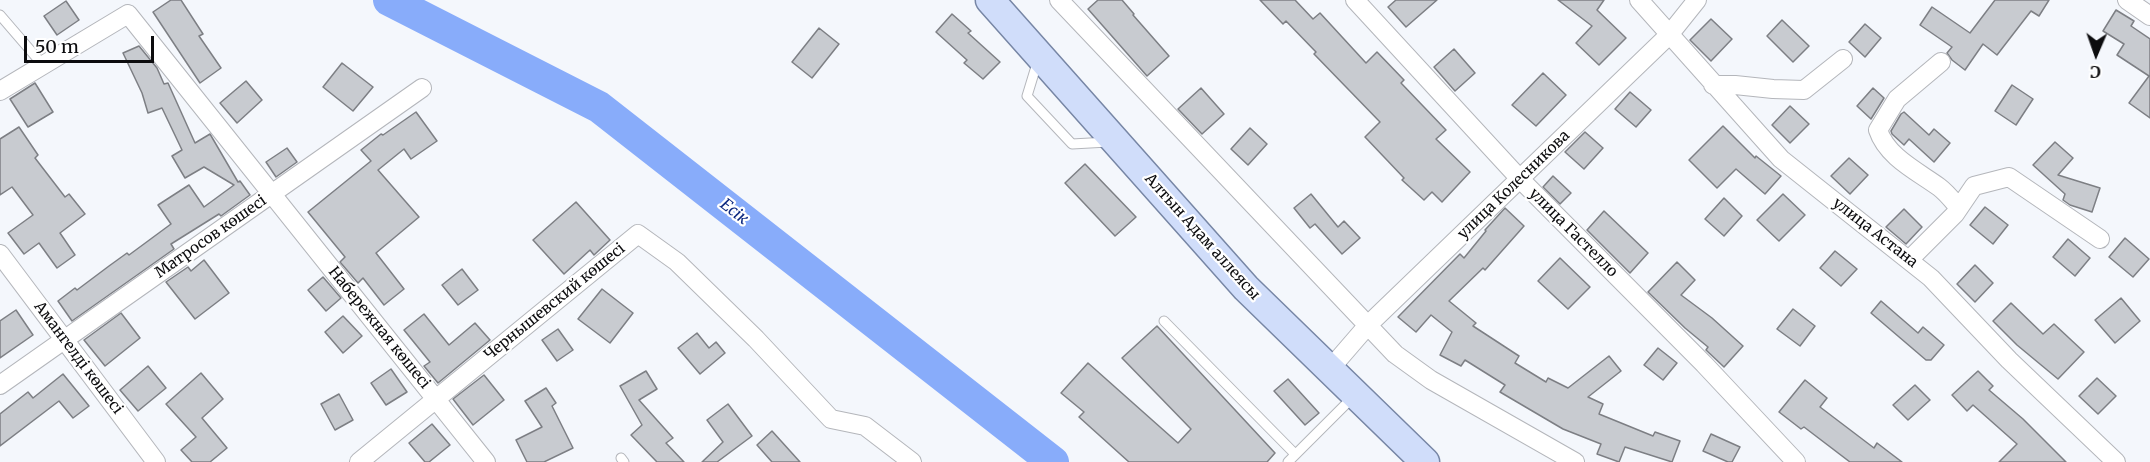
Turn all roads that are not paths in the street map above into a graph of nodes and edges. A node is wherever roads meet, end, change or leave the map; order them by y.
1 (990, 0) edge
2 (1059, 0) edge
3 (1354, 0) edge
4 (1639, 0) edge
5 (1697, 0) edge
6 (2127, 0) edge
7 (2147, 9) edge
8 (0, 15) edge
9 (1668, 35) junction
10 (1843, 59) dead end
11 (1941, 62) dead end
12 (43, 65) junction
13 (1713, 85) junction
14 (422, 88) dead end
15 (0, 91) edge
16 (1520, 179) junction
17 (272, 194) junction
18 (1959, 208) junction
19 (2100, 239) dead end
20 (0, 254) edge
21 (1910, 260) junction
22 (1164, 321) dead end
23 (1368, 325) junction
24 (64, 340) junction
25 (1330, 369) junction
26 (0, 385) edge
27 (1356, 394) junction
28 (436, 400) junction
29 (1295, 454) junction
30 (156, 462) edge
31 (359, 462) edge
32 (486, 462) edge
33 (912, 462) edge
34 (1288, 462) edge
35 (1425, 462) edge
36 (1575, 462) edge
37 (1796, 462) edge
38 (2116, 462) edge

1 - 25 main road, Алтын Адам аллеясы
2 - 23 street
3 - 16 street, улица Гастелло
4 - 9 street, улица Астана
5 - 9 street, улица Колесникова
6 - 7 street
8 - 12 lane
9 - 13 street, улица Астана
9 - 16 street, улица Колесникова
10 - 13 street
11 - 18 street
12 - 15 street
12 - 17 street, Набережная көшесі
13 - 21 street, улица Астана
14 - 17 street, Матросов көшесі
16 - 23 street, улица Колесникова
16 - 37 street, улица Гастелло
17 - 24 street, Матросов көшесі
17 - 28 street, Набережная көшесі
18 - 19 street
18 - 21 street
20 - 24 street, Амангелді көшесі
21 - 38 street, улица Астана
22 - 29 lane
23 - 25 street, улица Колесникова
23 - 36 street
24 - 26 street, Матросов көшесі
24 - 30 street, Амангелді көшесі
25 - 27 main road, Алтын Адам аллеясы
27 - 29 lane
27 - 35 main road, Алтын Адам аллеясы
28 - 31 street, Чернышевский көшесі
28 - 32 street, Набережная көшесі
28 - 33 street, Чернышевский көшесі
29 - 34 lane

